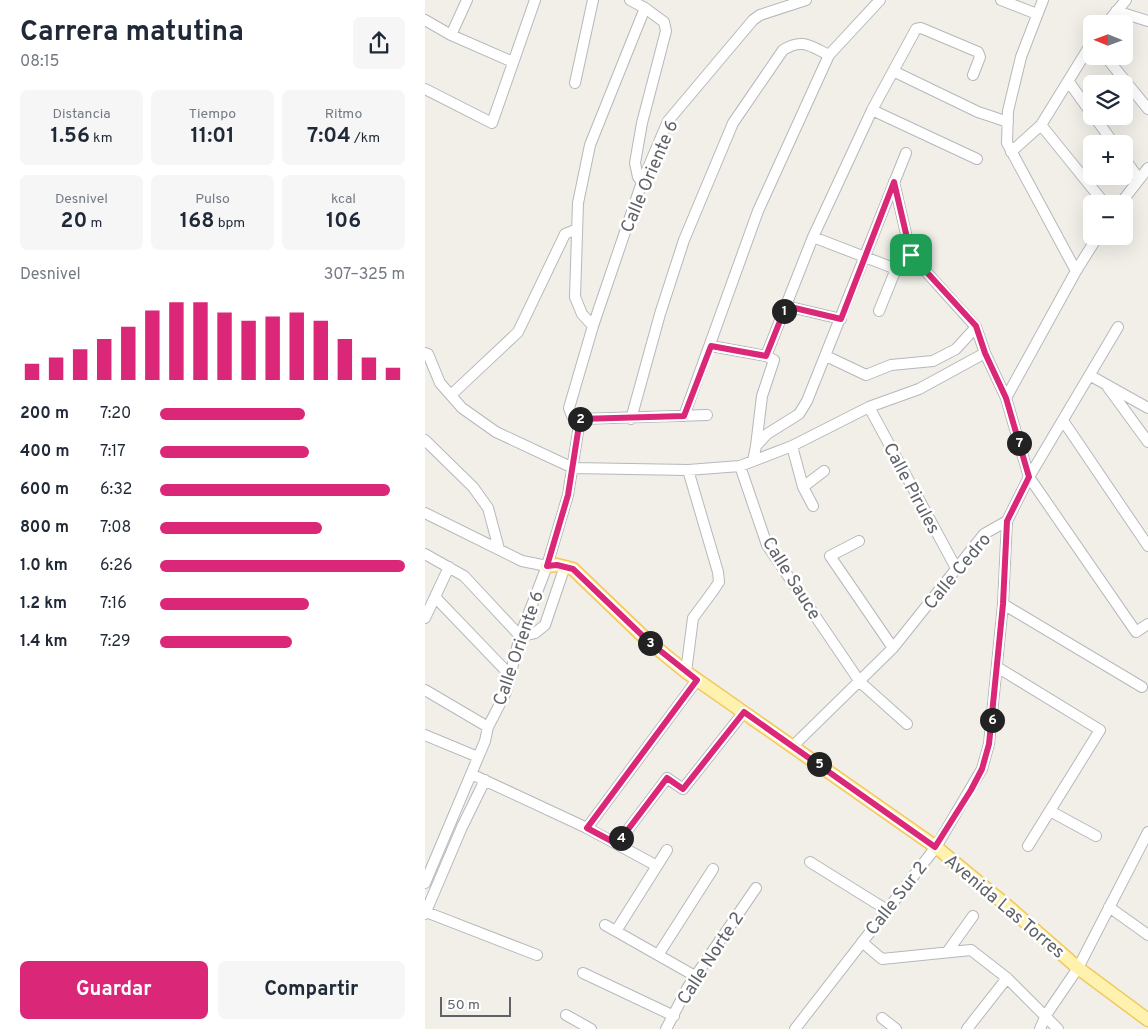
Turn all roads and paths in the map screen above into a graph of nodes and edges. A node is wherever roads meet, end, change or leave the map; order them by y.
1 (467, 0) edge
2 (535, 0) edge
3 (593, 0) edge
4 (630, 0) edge
5 (806, 0) edge
6 (880, 0) edge
7 (1001, 0) edge
8 (1043, 0) edge
9 (1126, 0) edge
10 (645, 8) junction
11 (1116, 12) junction
12 (1037, 14) junction
13 (1114, 15) edge
14 (425, 20) edge
15 (1148, 21) edge
16 (451, 34) junction
17 (829, 55) junction
18 (1083, 58) edge
19 (513, 62) junction
20 (1112, 65) edge
21 (893, 71) junction
22 (973, 75) dead end
23 (1069, 82) junction
24 (575, 83) dead end
25 (425, 89) edge
26 (1083, 102) edge
27 (1148, 109) edge
28 (872, 110) junction
29 (1007, 122) junction
30 (1041, 125) junction
31 (1011, 152) junction
32 (906, 153) dead end
33 (977, 159) dead end
34 (1148, 168) edge
35 (1133, 171) edge
36 (1139, 179) junction
37 (642, 182) junction
38 (894, 182) junction
39 (1098, 195) edge
40 (1127, 195) edge
41 (577, 230) junction
42 (813, 237) junction
43 (1093, 245) edge
44 (865, 256) junction
45 (1076, 271) junction
46 (786, 306) junction
47 (879, 311) dead end
48 (841, 319) junction
49 (593, 326) junction
50 (976, 326) junction
51 (1118, 327) dead end
52 (711, 346) junction
53 (425, 352) edge
54 (985, 353) junction
55 (826, 356) junction
56 (770, 360) junction
57 (1091, 376) junction
58 (1107, 386) junction
59 (451, 395) junction
60 (1006, 398) junction
61 (869, 407) junction
62 (1148, 408) edge
63 (707, 415) dead end
64 (684, 416) junction
65 (580, 419) junction
66 (631, 419) junction
67 (1063, 422) junction
68 (425, 440) edge
69 (1148, 442) edge
70 (756, 446) junction
71 (792, 446) junction
72 (753, 461) junction
73 (740, 466) junction
74 (573, 468) junction
75 (688, 470) junction
76 (824, 471) dead end
77 (1029, 477) junction
78 (803, 486) junction
79 (813, 506) dead end
80 (425, 513) edge
81 (1007, 521) junction
82 (859, 541) dead end
83 (1148, 546) edge
84 (499, 550) junction
85 (425, 554) edge
86 (449, 566) junction
87 (547, 566) junction
88 (565, 566) junction
89 (956, 568) junction
90 (435, 597) junction
91 (1003, 604) junction
92 (425, 618) edge
93 (1148, 624) edge
94 (520, 636) junction
95 (893, 648) junction
96 (997, 667) junction
97 (686, 672) junction
98 (509, 674) junction
99 (697, 680) junction
100 (860, 682) junction
101 (1142, 687) dead end
102 (425, 690) edge
103 (744, 712) junction
104 (907, 724) dead end
105 (488, 727) junction
106 (425, 734) edge
107 (793, 746) junction
108 (478, 757) junction
109 (471, 774) junction
110 (485, 780) junction
111 (1050, 811) junction
112 (454, 814) junction
113 (462, 828) junction
114 (587, 828) junction
115 (1148, 832) edge
116 (1096, 836) dead end
117 (617, 844) junction
118 (1028, 846) dead end
119 (935, 847) junction
120 (667, 850) dead end
121 (811, 862) dead end
122 (657, 866) junction
123 (713, 869) dead end
124 (425, 883) edge
125 (756, 888) dead end
126 (1109, 907) junction
127 (887, 910) junction
128 (425, 913) edge
129 (973, 916) dead end
130 (605, 925) dead end
131 (616, 931) junction
132 (1148, 935) edge
133 (862, 942) junction
134 (948, 952) junction
135 (537, 955) dead end
136 (658, 955) junction
137 (1078, 968) junction
138 (583, 973) dead end
139 (695, 976) junction
140 (1007, 978) junction
141 (1046, 1015) junction
142 (674, 1016) junction
143 (882, 1018) dead end
144 (1148, 1020) edge
145 (569, 1029) edge
146 (591, 1029) edge
147 (667, 1029) edge
148 (795, 1029) edge
149 (896, 1029) edge
150 (967, 1029) edge
151 (1040, 1029) edge
152 (1058, 1029) edge

1 - 16 street
2 - 19 street
3 - 24 street
4 - 10 street
5 - 37 street, Calle Oriente 6
6 - 17 street
7 - 12 street
8 - 12 street
9 - 11 street
10 - 37 street
10 - 41 street
11 - 13 street
11 - 15 street
12 - 29 street
14 - 16 street
16 - 19 street
17 - 52 street
17 - 66 street
18 - 23 street
19 - 25 street
20 - 27 street
21 - 22 street
21 - 28 street
21 - 29 street
23 - 26 street
23 - 30 street
28 - 33 street
28 - 42 street
29 - 31 street
30 - 31 street
30 - 39 street
31 - 45 street
32 - 38 street
34 - 36 street
35 - 36 street
36 - 40 street
37 - 49 street, Calle Oriente 6
38 - 44 street
38 - 50 street
41 - 49 street
41 - 59 street
42 - 44 street
42 - 46 street
43 - 45 street
44 - 47 street
44 - 48 street
45 - 60 street
46 - 48 street
46 - 56 street
48 - 55 street
49 - 65 street, Calle Oriente 6
50 - 54 street
50 - 55 street
51 - 57 street, Calle Cedro
52 - 56 street
52 - 64 street
53 - 59 street
54 - 60 street
54 - 61 street
55 - 70 street
56 - 70 street
57 - 58 street
57 - 67 street, Calle Cedro
58 - 62 street
58 - 69 street
59 - 74 street
60 - 77 street
61 - 71 street
61 - 89 street, Calle Pirules
63 - 64 street
64 - 66 street
65 - 66 street
65 - 74 street, Calle Oriente 6
67 - 77 street, Calle Cedro
67 - 83 street
68 - 84 street
70 - 72 street
71 - 72 street
71 - 78 street
72 - 73 street
73 - 75 street
73 - 100 street, Calle Sauce
74 - 75 street
74 - 87 street, Calle Oriente 6
75 - 97 street
76 - 78 street
77 - 81 street, Calle Cedro
77 - 93 street
78 - 79 street
80 - 84 street
81 - 89 street, Calle Cedro
81 - 91 street, Calle Sur 2
82 - 95 street
84 - 87 street
85 - 86 street
86 - 90 street
86 - 94 street
87 - 88 main road
87 - 94 street, Calle Oriente 6
88 - 94 street
88 - 97 main road, Avenida Las Torres
89 - 95 street, Calle Cedro
90 - 92 street
90 - 98 street
91 - 96 street, Calle Sur 2
91 - 101 street
94 - 98 street, Calle Oriente 6
95 - 100 street, Calle Cedro
96 - 111 street
96 - 119 street, Calle Sur 2
97 - 99 main road, Avenida Las Torres
98 - 105 street, Calle Oriente 6
99 - 103 main road, Avenida Las Torres
99 - 114 street
100 - 104 street, Calle Sauce
100 - 107 street, Calle Cedro
102 - 105 street
103 - 107 main road, Avenida Las Torres
103 - 117 street
105 - 108 street, Calle Oriente 6
106 - 108 street
107 - 119 main road, Avenida Las Torres
108 - 109 street, Calle Oriente 6
109 - 110 street
109 - 112 street, Calle Oriente 6
110 - 113 street
110 - 114 street
111 - 116 street
111 - 118 street
112 - 113 street
112 - 124 street, Calle Oriente 6
113 - 128 street
114 - 117 street
115 - 126 street
117 - 122 street
119 - 127 street, Calle Sur 2
119 - 137 main road, Avenida Las Torres
120 - 122 street
121 - 127 street
122 - 131 street
123 - 136 street
125 - 139 street, Calle Norte 2
126 - 132 street
126 - 137 street
127 - 133 street, Calle Sur 2
128 - 135 street
129 - 134 street
130 - 131 street
131 - 136 street
133 - 134 street
133 - 148 street, Calle Sur 2
134 - 140 street
136 - 139 street
137 - 141 street
137 - 144 main road, Avenida Las Torres
138 - 142 street
139 - 142 street, Calle Norte 2
140 - 141 street
140 - 150 street
141 - 151 street
141 - 152 street
142 - 147 street, Calle Norte 2
143 - 149 street
145 - 146 street

